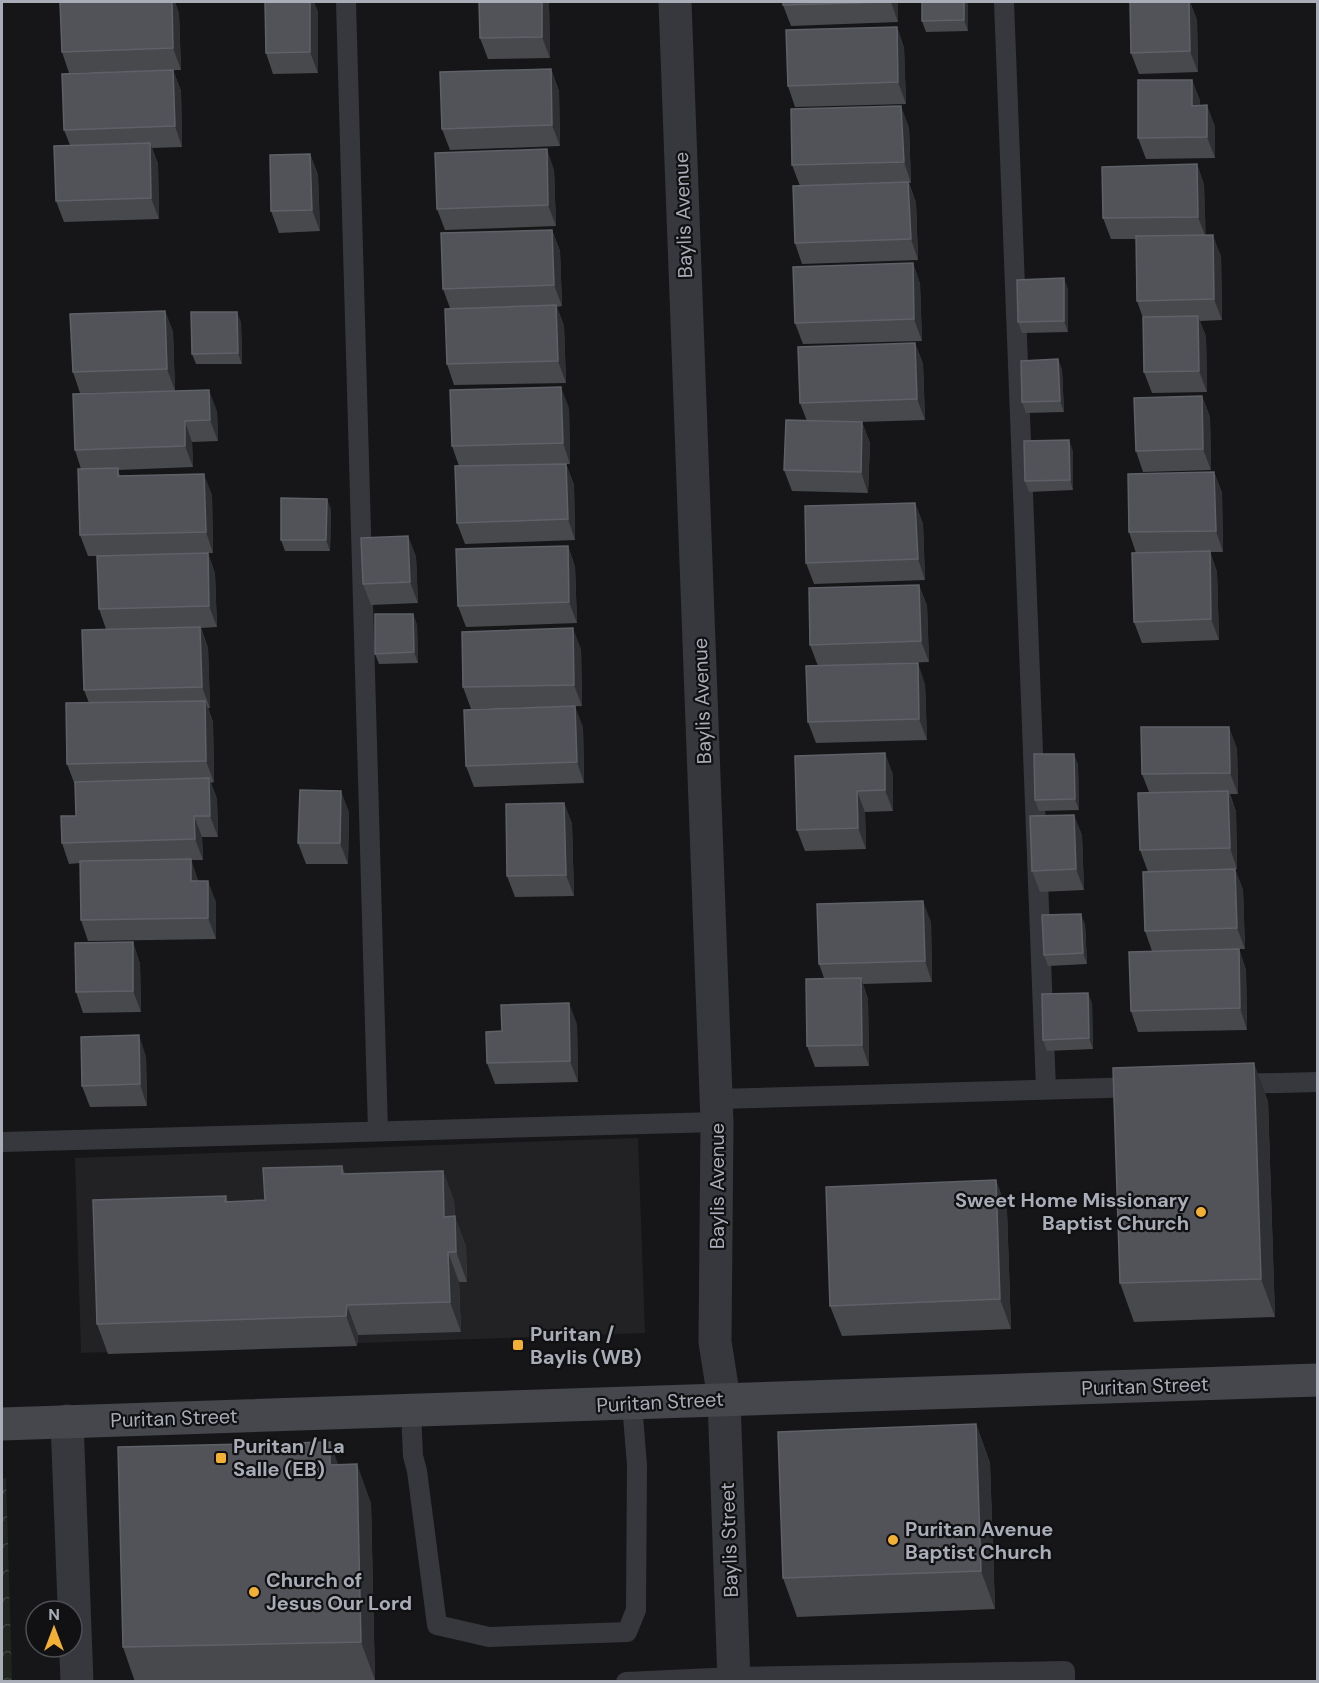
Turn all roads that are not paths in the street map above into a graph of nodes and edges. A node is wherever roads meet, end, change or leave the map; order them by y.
1 (346, 2) edge
2 (675, 2) edge
3 (1004, 2) edge
4 (1317, 1082) edge
5 (1211, 1085) edge
6 (1164, 1086) edge
7 (1046, 1089) junction
8 (717, 1110) junction
9 (378, 1131) junction
10 (2, 1142) edge
11 (1317, 1380) edge
12 (724, 1399) junction
13 (632, 1404) junction
14 (411, 1411) junction
15 (67, 1422) junction
16 (2, 1424) edge
17 (734, 1679) edge
18 (77, 1682) edge
19 (626, 1682) edge
20 (1065, 1682) edge

1 - 9 lane
2 - 8 street, Baylis Avenue
3 - 7 lane
4 - 5 lane
6 - 7 lane
7 - 8 lane
8 - 9 lane
8 - 12 street, Baylis Avenue
9 - 10 lane
11 - 12 street, Puritan Street
12 - 13 street, Puritan Street
12 - 17 street, Baylis Street
13 - 14 street, Puritan Street
13 - 14 lane
14 - 15 street, Puritan Street
15 - 16 street, Puritan Street
15 - 18 street
17 - 19 lane
17 - 20 lane

